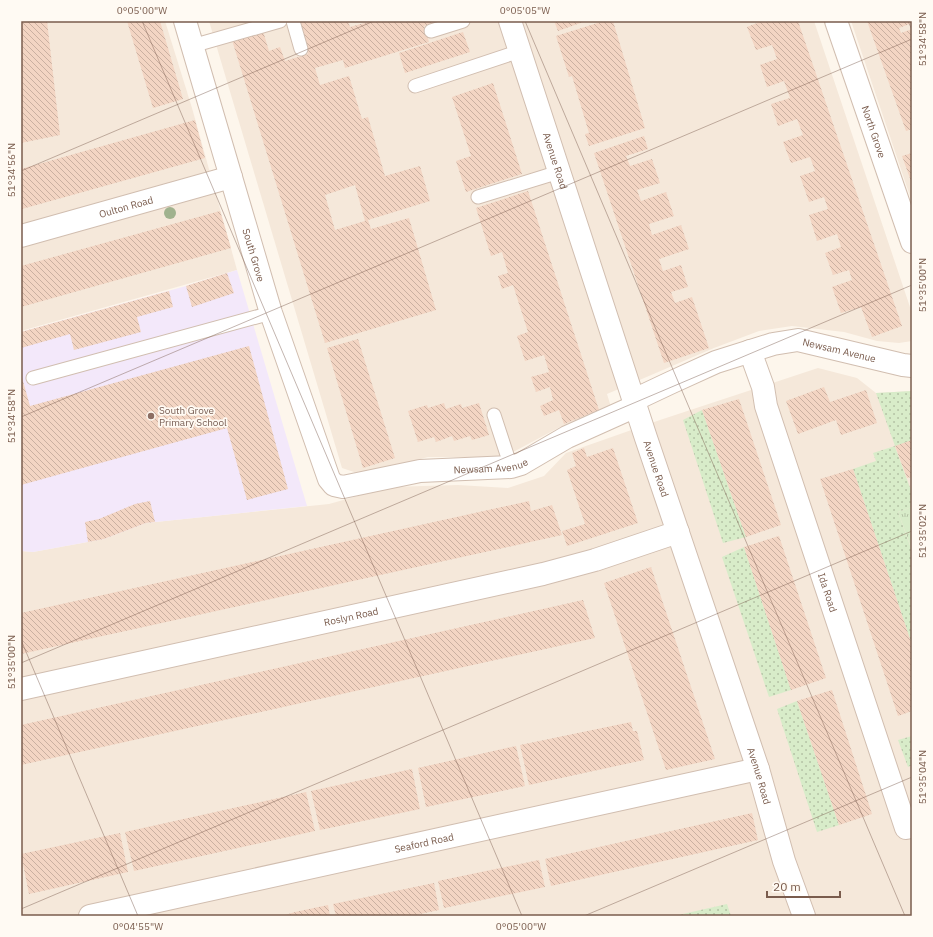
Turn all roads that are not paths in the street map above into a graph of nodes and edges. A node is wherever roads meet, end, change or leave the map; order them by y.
1 (185, 21) edge
2 (280, 21) edge
3 (293, 21) edge
4 (463, 21) edge
5 (510, 21) edge
6 (836, 21) edge
7 (431, 31) dead end
8 (192, 46) junction
9 (301, 49) dead end
10 (520, 51) junction
11 (414, 86) dead end
12 (560, 172) junction
13 (230, 177) junction
14 (478, 197) dead end
15 (908, 217) edge
16 (21, 236) edge
17 (912, 242) edge
18 (271, 313) junction
19 (750, 351) junction
20 (912, 366) edge
21 (33, 378) dead end
22 (635, 403) junction
23 (494, 415) dead end
24 (511, 467) junction
25 (334, 485) joint
26 (678, 532) junction
27 (21, 689) edge
28 (758, 769) junction
29 (912, 827) edge
30 (90, 916) edge
31 (804, 916) edge

1 - 8 street, South Grove
2 - 8 lane
3 - 9 lane
4 - 7 lane
5 - 10 street, Avenue Road
6 - 15 street, North Grove
8 - 13 street, South Grove
10 - 11 lane
10 - 12 street, Avenue Road
12 - 14 lane
12 - 22 street, Avenue Road
13 - 16 street, Oulton Road
13 - 18 street, South Grove
15 - 17 street, North Grove
18 - 21 lane
18 - 25 street, South Grove
19 - 20 street, Newsam Avenue
19 - 22 street, Newsam Avenue
19 - 29 street, Ida Road
22 - 24 street, Newsam Avenue
22 - 26 street, Avenue Road
23 - 24 lane
24 - 25 street, Newsam Avenue
26 - 27 street, Roslyn Road
26 - 28 street, Avenue Road
28 - 30 street, Seaford Road
28 - 31 street, Avenue Road

